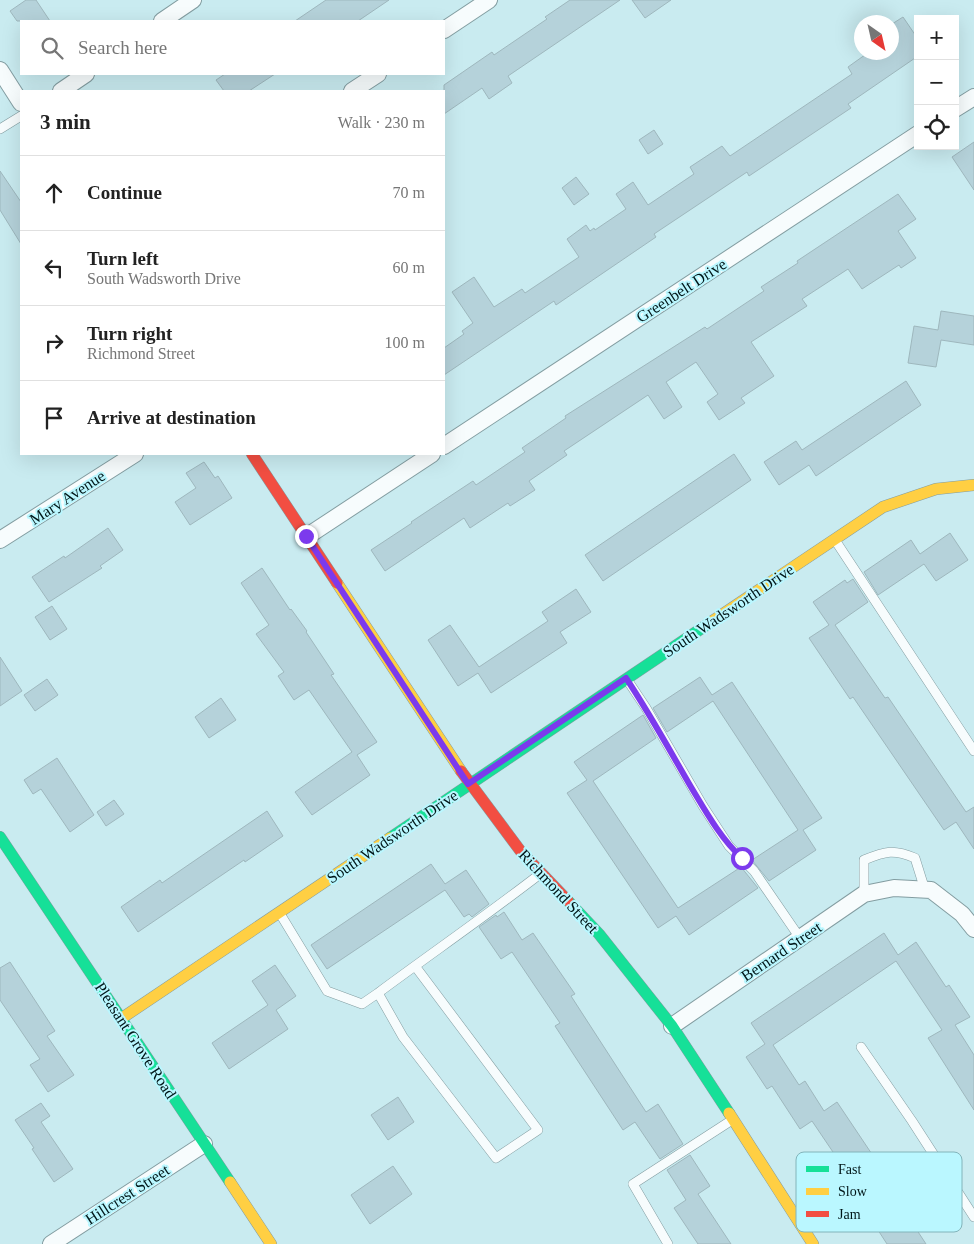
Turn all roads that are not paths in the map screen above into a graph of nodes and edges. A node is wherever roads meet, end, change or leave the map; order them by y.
1 (193, 0) edge
2 (489, 0) edge
3 (163, 20) edge
4 (445, 29) edge
5 (0, 70) edge
6 (85, 75) edge
7 (376, 75) edge
8 (62, 90) edge
9 (354, 90) edge
10 (974, 97) edge
11 (20, 101) edge
12 (959, 106) edge
13 (20, 117) edge
14 (0, 129) edge
15 (914, 137) edge
16 (445, 445) edge
17 (133, 455) edge
18 (253, 455) edge
19 (430, 455) edge
20 (974, 485) edge
21 (306, 536) junction
22 (834, 539) junction
23 (0, 540) edge
24 (626, 678) junction
25 (974, 751) edge
26 (468, 784) junction
27 (0, 837) edge
28 (541, 874) junction
29 (925, 890) junction
30 (864, 894) junction
31 (279, 912) junction
32 (973, 921) edge
33 (800, 938) junction
34 (415, 966) junction
35 (378, 993) junction
36 (122, 1018) junction
37 (672, 1026) junction
38 (861, 1047) dead end
39 (732, 1120) junction
40 (204, 1144) junction
41 (932, 1152) edge
42 (962, 1198) edge
43 (974, 1217) edge
44 (796, 1219) edge
45 (804, 1232) edge
46 (50, 1244) edge
47 (272, 1244) edge
48 (668, 1244) edge
49 (812, 1244) edge

1 - 3 street
2 - 4 street
5 - 11 street
6 - 8 street
7 - 9 street
10 - 12 street
13 - 14 lane
15 - 16 street, Greenbelt Drive
17 - 23 street, Mary Avenue
18 - 21 street, Richmond Street
19 - 21 street
20 - 22 street, South Wadsworth Drive
21 - 26 street, Richmond Street
22 - 24 street, South Wadsworth Drive
22 - 25 lane
24 - 26 street, South Wadsworth Drive
24 - 33 lane
26 - 28 street, Richmond Street
26 - 31 street, South Wadsworth Drive
27 - 36 street, Pleasant Grove Road
28 - 34 lane
28 - 37 street, Richmond Street
29 - 30 street, Bernard Street
29 - 30 lane
29 - 32 street
30 - 33 street, Bernard Street
31 - 35 lane
31 - 36 street, South Wadsworth Drive
33 - 37 street, Bernard Street
34 - 35 lane
34 - 35 lane
36 - 40 street, Pleasant Grove Road
37 - 39 street, Richmond Street
38 - 41 lane
39 - 44 street, Richmond Street
39 - 48 lane
40 - 46 street, Hillcrest Street
40 - 47 street, Pleasant Grove Road
42 - 43 lane
45 - 49 street, Richmond Street

